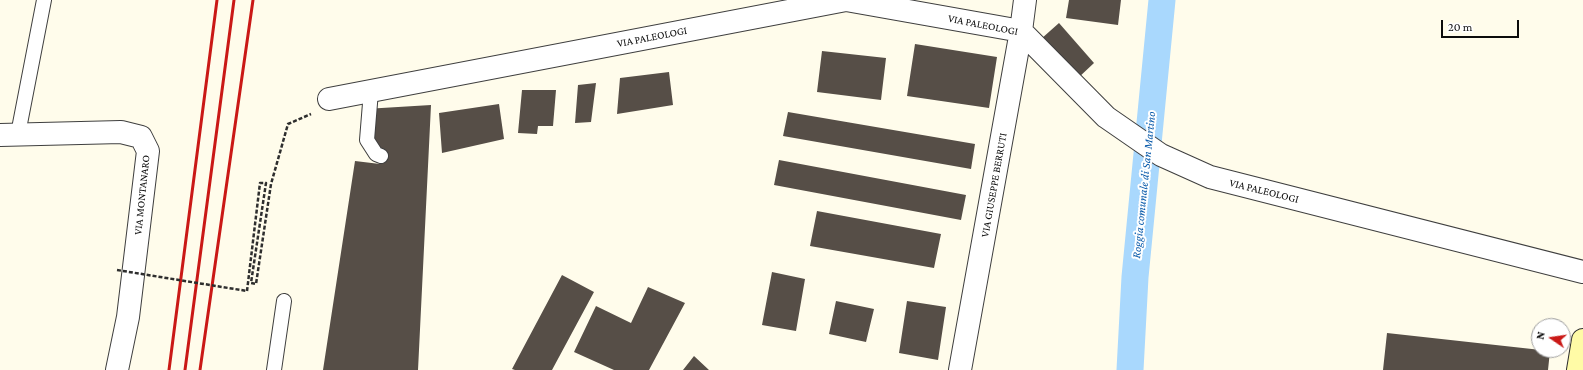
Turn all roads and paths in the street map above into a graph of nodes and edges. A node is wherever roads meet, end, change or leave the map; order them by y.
1 (44, 0) edge
2 (1025, 0) edge
3 (1022, 31) junction
4 (371, 91) junction
5 (329, 99) joint
6 (9, 135) edge
7 (381, 156) dead end
8 (117, 270) dead end
9 (1583, 272) edge
10 (284, 301) dead end
11 (1583, 340) edge
12 (117, 370) edge
13 (274, 370) edge
14 (960, 370) edge
15 (1578, 370) edge

1 - 6 lane
2 - 3 street, VIA GIUSEPPE BERRUTI
3 - 4 street, VIA PALEOLOGI
3 - 9 street, VIA PALEOLOGI
3 - 14 street, VIA GIUSEPPE BERRUTI
4 - 5 street, VIA PALEOLOGI
4 - 7 lane
5 - 8 path, bridge
6 - 12 street, VIA MONTANARO
10 - 13 lane
11 - 15 main road

